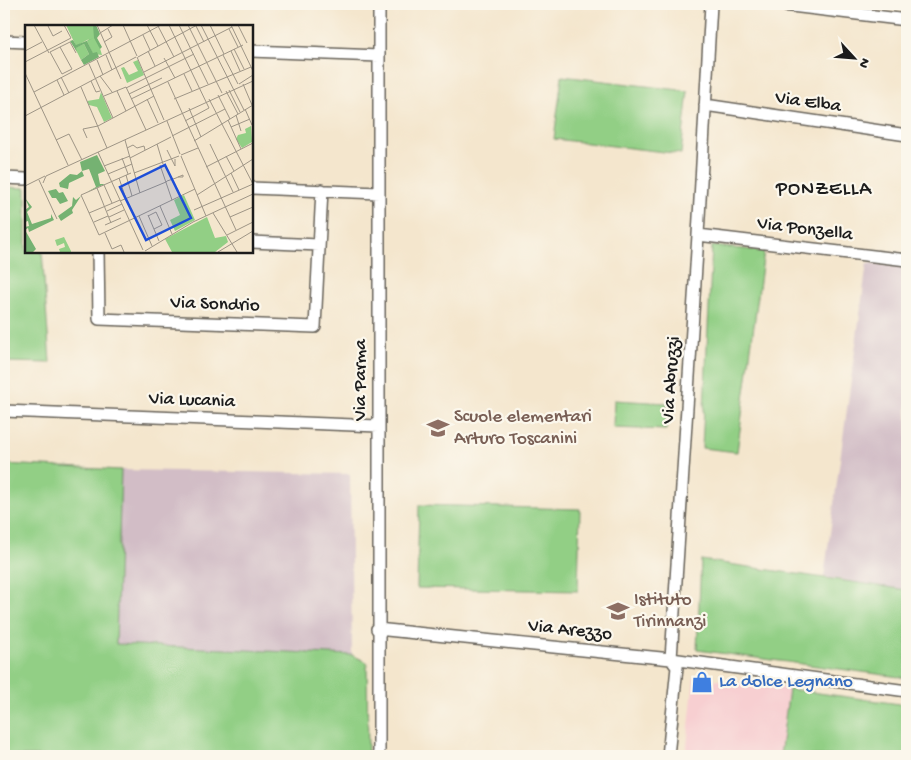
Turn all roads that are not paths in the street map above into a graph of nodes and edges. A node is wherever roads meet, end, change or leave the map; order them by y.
1 (379, 4) edge
2 (711, 4) edge
3 (775, 4) edge
4 (907, 20) edge
5 (4, 41) edge
6 (25, 42) edge
7 (252, 51) edge
8 (379, 56) junction
9 (705, 105) junction
10 (907, 135) edge
11 (4, 178) edge
12 (25, 179) edge
13 (252, 188) edge
14 (322, 190) junction
15 (379, 193) junction
16 (698, 235) junction
17 (252, 242) edge
18 (319, 245) junction
19 (98, 252) edge
20 (907, 260) edge
21 (4, 411) edge
22 (378, 426) junction
23 (378, 630) junction
24 (671, 659) junction
25 (907, 691) edge
26 (379, 756) edge
27 (668, 756) edge

1 - 8 street, Via Parma
2 - 9 street, Via Abruzzi
3 - 4 street
5 - 6 street
7 - 8 street
8 - 15 street, Via Parma
9 - 10 street, Via Elba
9 - 16 street, Via Abruzzi
11 - 12 street
13 - 14 street
14 - 15 street
14 - 18 street, Via Sondrio
15 - 22 street, Via Parma
16 - 20 street, Via Ponzella
16 - 24 street, Via Abruzzi
17 - 18 street
18 - 19 street, Via Sondrio
21 - 22 street, Via Lucania
22 - 23 street, Via Parma
23 - 24 street, Via Arezzo
23 - 26 street, Via Parma
24 - 25 street, Via Arezzo
24 - 27 street, Via Abruzzi

